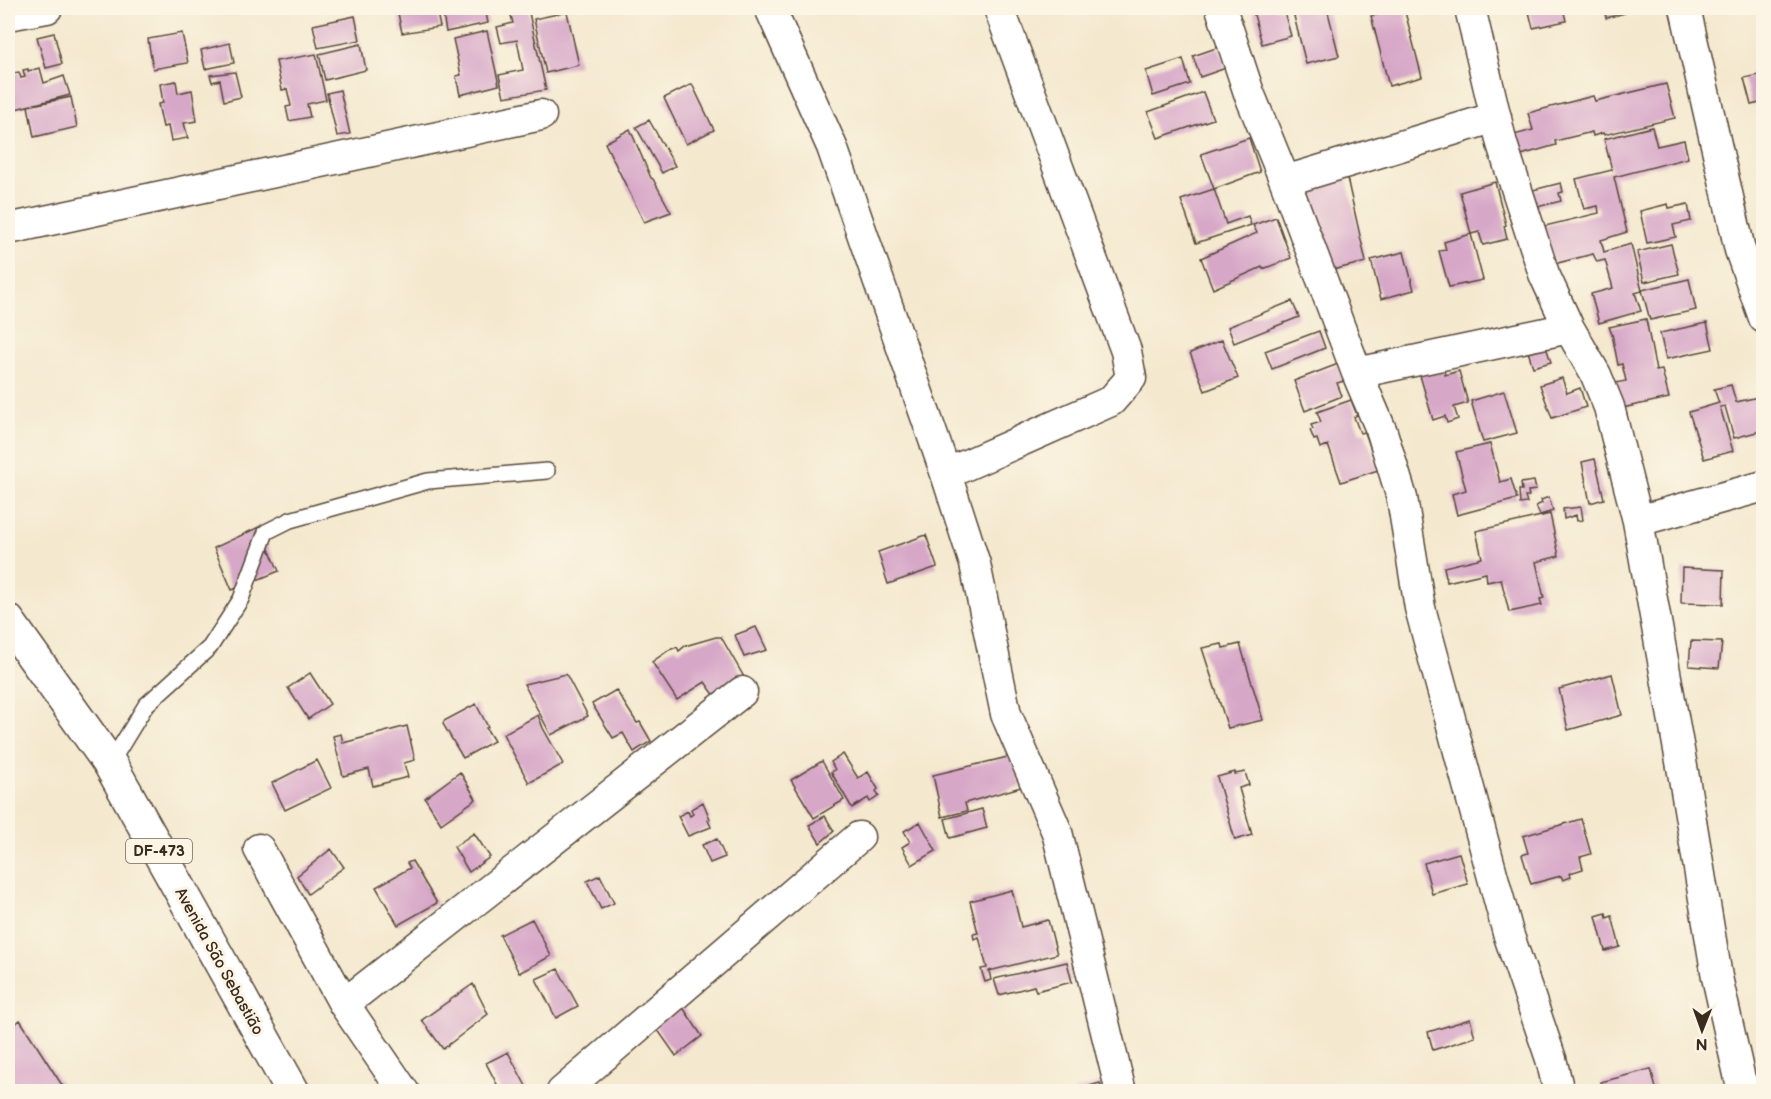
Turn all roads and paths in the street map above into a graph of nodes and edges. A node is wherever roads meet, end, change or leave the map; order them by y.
1 (47, 8) edge
2 (770, 8) edge
3 (999, 8) edge
4 (1221, 8) edge
5 (1470, 8) edge
6 (1685, 8) edge
7 (8, 15) edge
8 (541, 115) dead end
9 (1496, 117) junction
10 (1285, 181) junction
11 (8, 229) edge
12 (1764, 318) edge
13 (1569, 328) junction
14 (1357, 373) junction
15 (547, 471) dead end
16 (946, 474) junction
17 (1764, 486) edge
18 (1638, 521) junction
19 (8, 621) edge
20 (742, 692) dead end
21 (110, 764) junction
22 (859, 837) dead end
23 (259, 849) dead end
24 (344, 1004) junction
25 (293, 1092) edge
26 (404, 1092) edge
27 (562, 1092) edge
28 (1121, 1092) edge
29 (1559, 1092) edge
30 (1746, 1092) edge

1 - 7 street
2 - 16 street
3 - 16 street
4 - 10 street
5 - 9 street
6 - 12 street
8 - 11 street
9 - 10 street
9 - 13 street
10 - 14 street
13 - 14 street
13 - 18 street
14 - 29 street
15 - 21 lane
16 - 28 street
17 - 18 street
18 - 30 street
19 - 21 main road, Avenida São Sebastião / DF-473
20 - 24 street
21 - 25 main road, Avenida São Sebastião / DF-473
22 - 27 street
23 - 24 street
24 - 26 street

